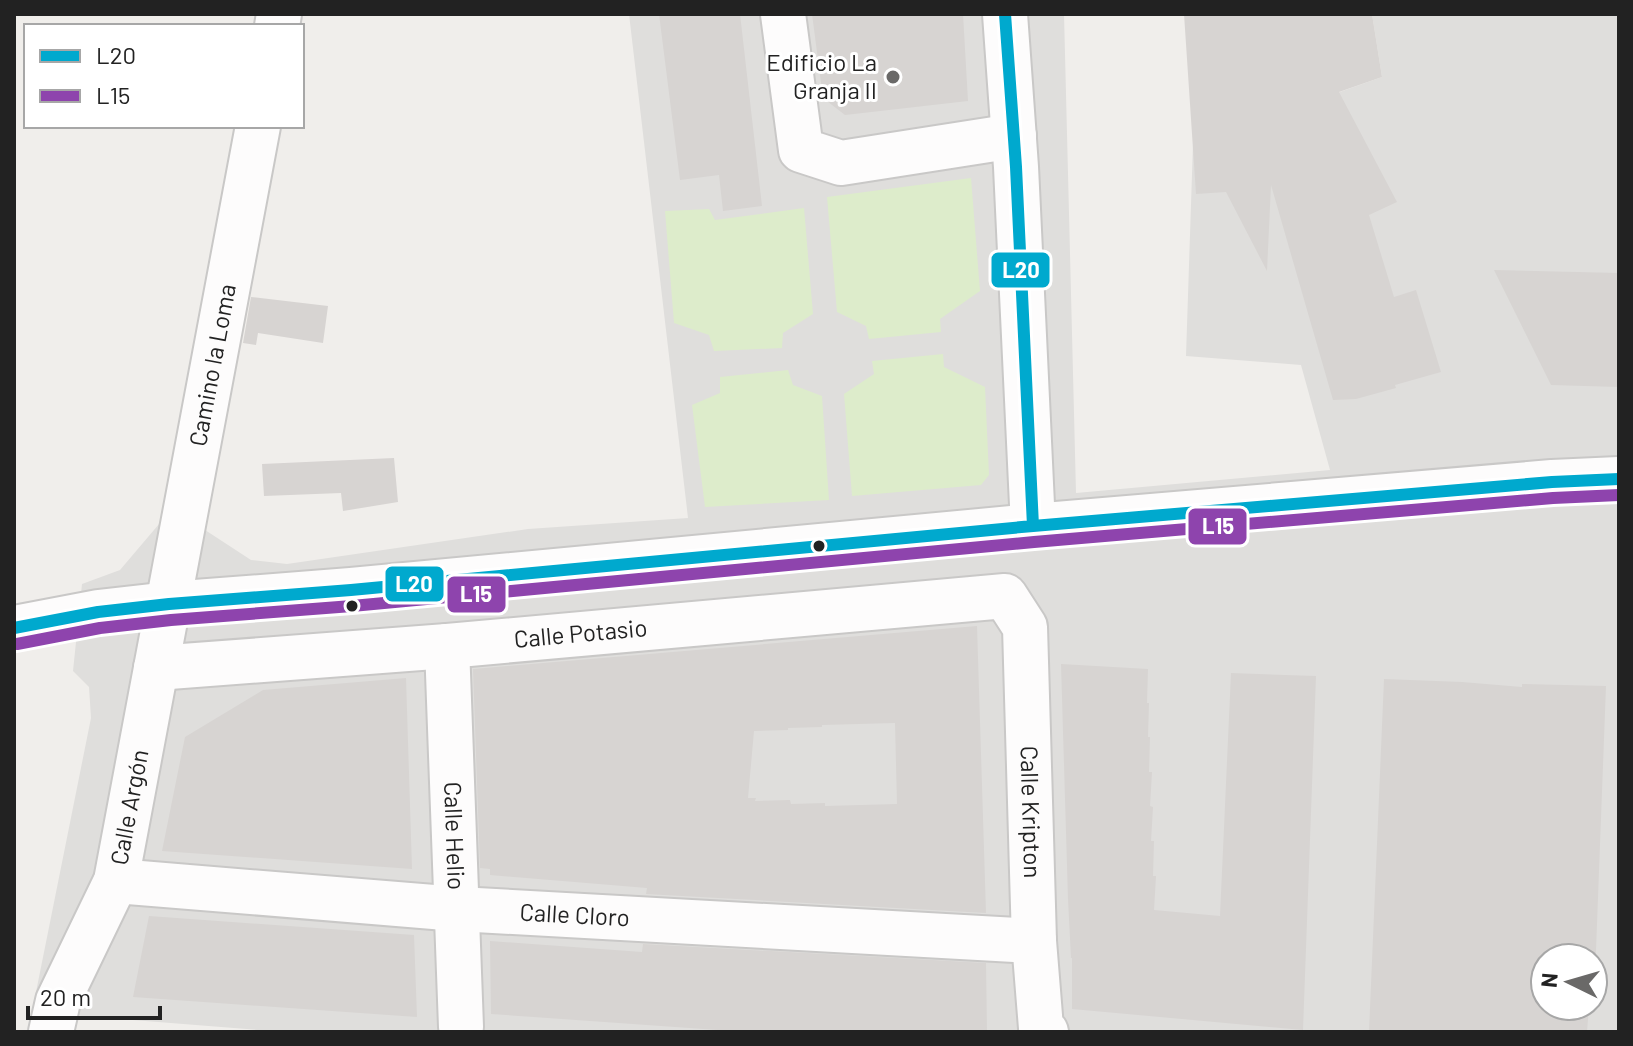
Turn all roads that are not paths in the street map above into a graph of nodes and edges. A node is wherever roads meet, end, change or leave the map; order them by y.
1 (783, 14) edge
2 (1005, 14) edge
3 (258, 128) edge
4 (1014, 136) junction
5 (1619, 479) edge
6 (1033, 526) junction
7 (1005, 596) joint
8 (169, 604) junction
9 (14, 628) edge
10 (447, 646) junction
11 (156, 668) junction
12 (116, 881) junction
13 (458, 909) junction
14 (1034, 941) junction
15 (54, 1017) edge
16 (461, 1027) dead end
17 (1046, 1032) edge

1 - 4 street
2 - 4 street
3 - 8 street, Camino la Loma
4 - 6 street
5 - 6 street
6 - 8 street
7 - 10 street, Calle Potasio
7 - 14 street, Calle Kripton
8 - 9 street
8 - 11 street, Calle Argón
10 - 11 street, Calle Potasio
10 - 13 street, Calle Helio
11 - 12 street, Calle Argón
12 - 13 street, Calle Cloro
12 - 15 street, Calle Argón
13 - 14 street, Calle Cloro
13 - 16 street, Calle Helio
14 - 17 street, Calle Kripton

